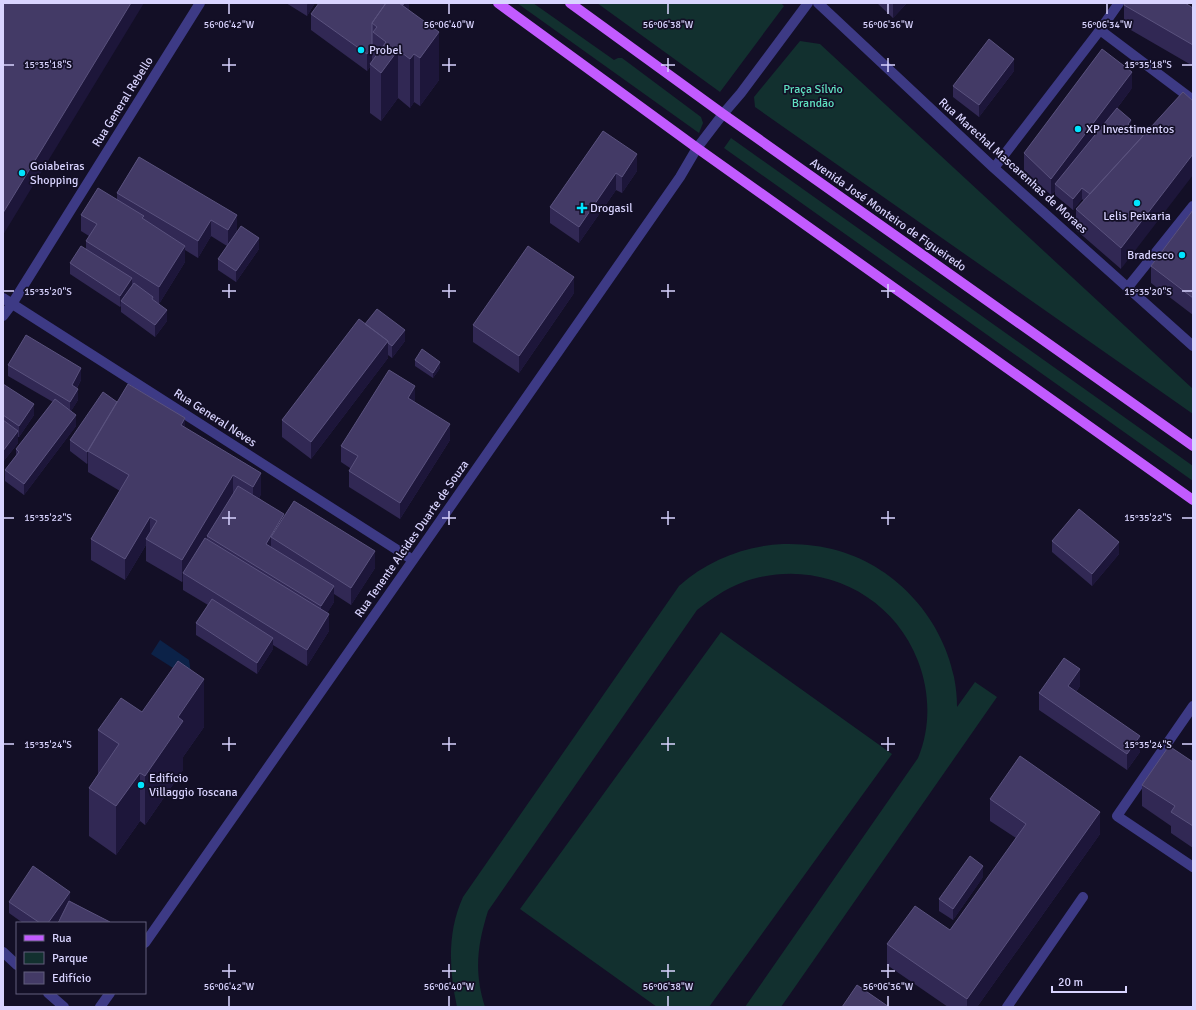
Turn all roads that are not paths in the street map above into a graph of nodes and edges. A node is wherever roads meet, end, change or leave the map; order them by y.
1 (200, 3) edge
2 (498, 3) edge
3 (570, 3) edge
4 (808, 3) edge
5 (818, 3) edge
6 (1119, 3) edge
7 (1100, 30) junction
8 (1193, 100) edge
9 (723, 114) junction
10 (697, 148) junction
11 (994, 168) junction
12 (1193, 206) edge
13 (1128, 287) junction
14 (7, 301) edge
15 (3, 316) edge
16 (1193, 346) edge
17 (1193, 446) edge
18 (1193, 500) edge
19 (413, 560) junction
20 (1193, 706) edge
21 (1193, 867) edge
22 (1083, 897) dead end
23 (146, 941) edge
24 (3, 952) edge
25 (16, 964) edge
26 (49, 994) edge
27 (109, 994) edge
28 (64, 1007) edge
29 (100, 1007) edge
30 (1007, 1007) edge

1 - 14 street, Rua General Rebello
2 - 10 main road
3 - 9 main road, Avenida José Monteiro de Figueiredo
4 - 9 street, Rua Tenente Alcides Duarte de Souza
5 - 11 street, Rua Marechal Mascarenhas de Moraes
6 - 7 street
7 - 8 street
7 - 11 street
9 - 10 street, Rua Tenente Alcides Duarte de Souza
9 - 17 main road, Avenida José Monteiro de Figueiredo
10 - 18 main road
10 - 19 street, Rua Tenente Alcides Duarte de Souza
11 - 13 street, Rua Marechal Mascarenhas de Moraes
12 - 13 street
13 - 16 street, Rua Marechal Mascarenhas de Moraes
14 - 15 street, Rua General Rebello
14 - 19 street, Rua General Neves
19 - 23 street, Rua Tenente Alcides Duarte de Souza
20 - 21 street
22 - 30 street
24 - 25 street
26 - 28 street
27 - 29 street

